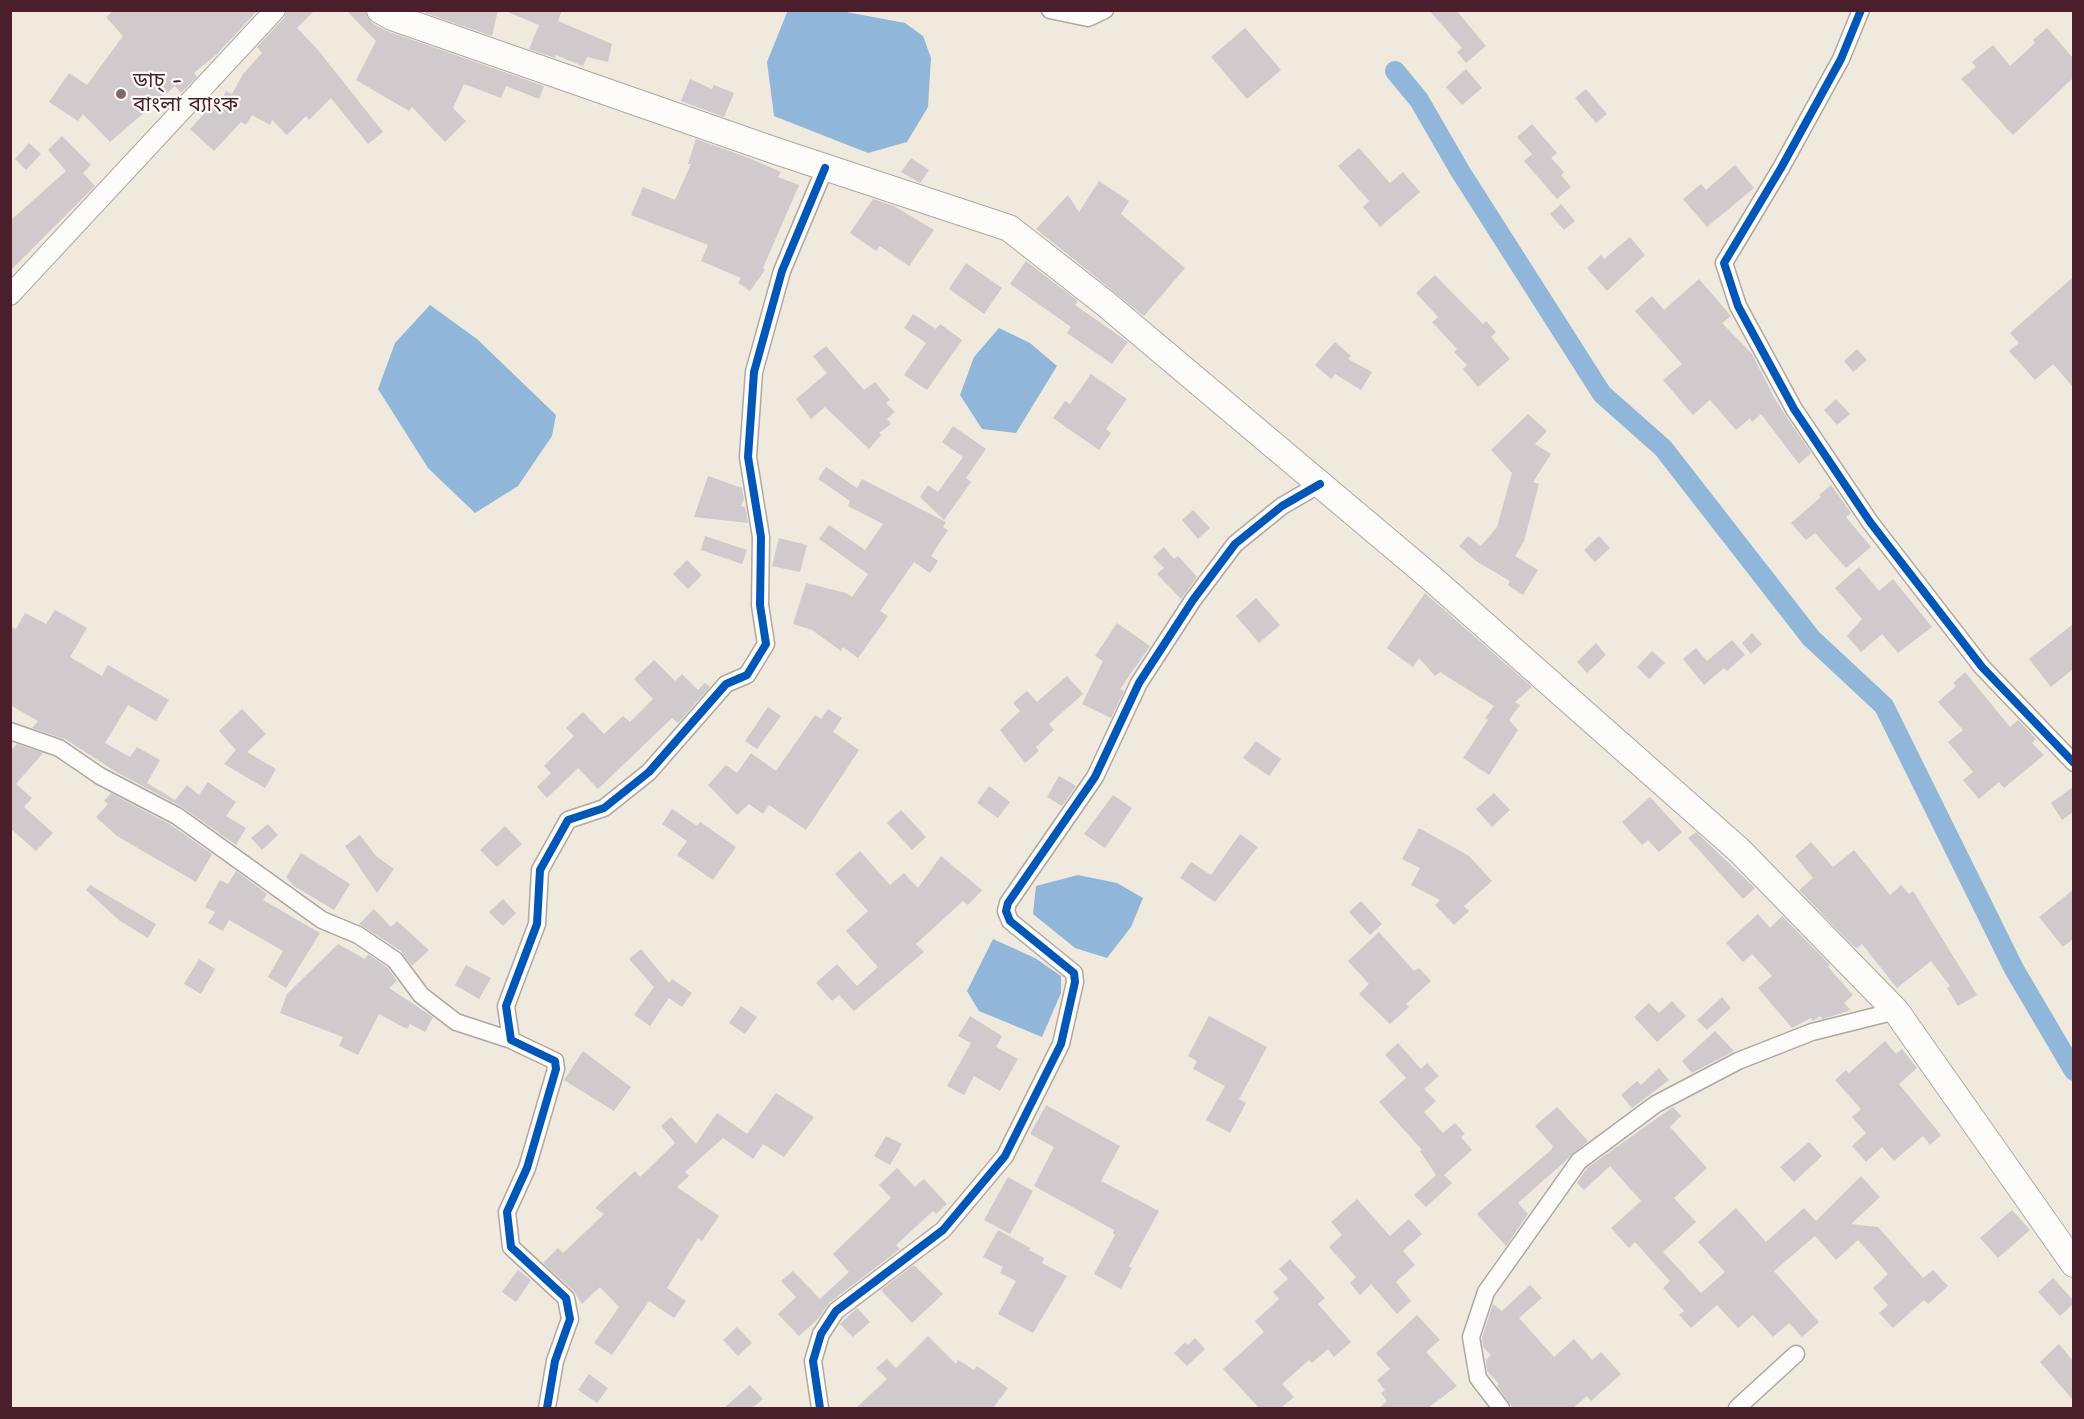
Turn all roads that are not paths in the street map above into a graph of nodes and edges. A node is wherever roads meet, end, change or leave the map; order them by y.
1 (275, 10) edge
2 (380, 10) edge
3 (1050, 10) edge
4 (1105, 10) edge
5 (1861, 10) edge
6 (825, 168) junction
7 (10, 295) edge
8 (1320, 484) junction
9 (10, 731) edge
10 (2073, 764) edge
11 (1896, 1011) junction
12 (511, 1040) junction
13 (2073, 1264) edge
14 (1796, 1354) dead end
15 (547, 1408) edge
16 (820, 1408) edge
17 (1501, 1408) edge
18 (1737, 1408) edge

1 - 7 street
2 - 6 main road
3 - 4 street
5 - 10 street
6 - 8 main road
6 - 12 street
8 - 11 main road
8 - 16 street
9 - 12 street
11 - 13 main road
11 - 17 street
12 - 15 street
14 - 18 street

